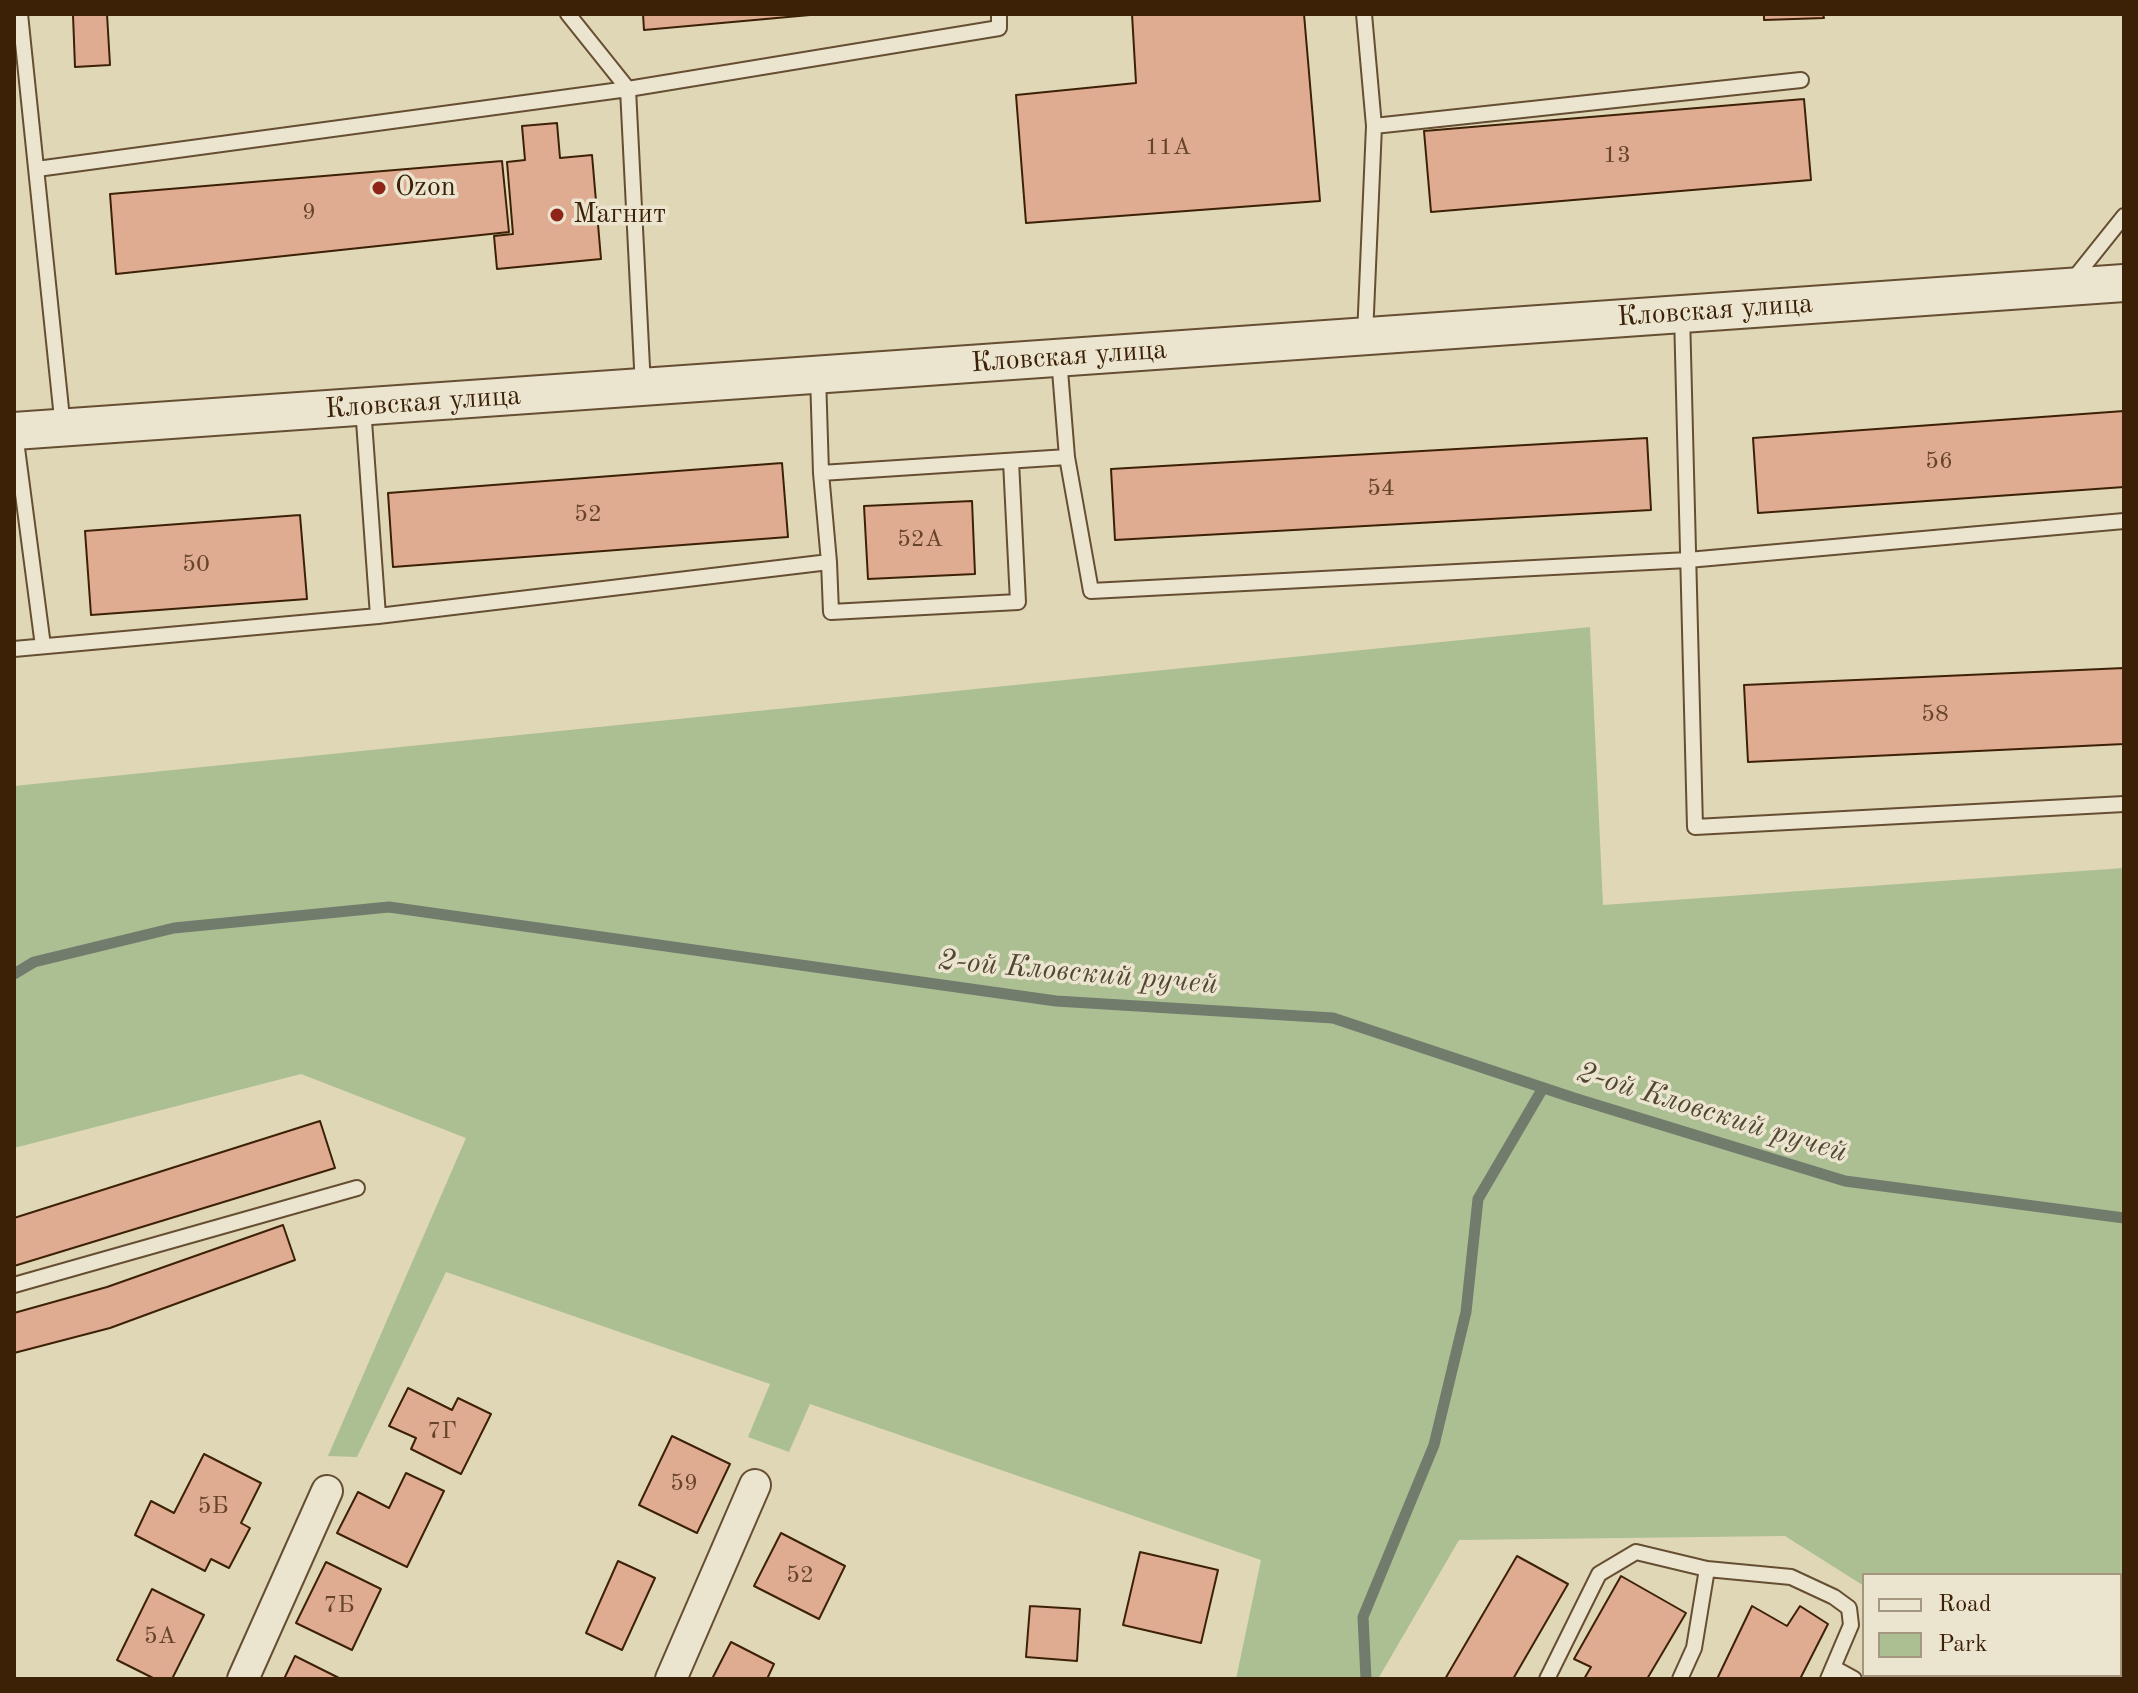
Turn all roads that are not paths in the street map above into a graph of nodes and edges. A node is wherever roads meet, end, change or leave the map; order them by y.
1 (20, 14) edge
2 (568, 14) edge
3 (999, 14) edge
4 (1364, 14) edge
5 (1801, 80) dead end
6 (21, 86) edge
7 (628, 89) junction
8 (1374, 126) junction
9 (37, 169) junction
10 (2124, 216) edge
11 (2124, 283) edge
12 (2067, 287) junction
13 (1682, 314) junction
14 (1365, 336) junction
15 (1059, 357) junction
16 (818, 374) junction
17 (643, 387) junction
18 (363, 407) junction
19 (63, 428) junction
20 (14, 431) edge
21 (1067, 457) junction
22 (1011, 461) junction
23 (821, 473) junction
24 (2124, 521) edge
25 (1688, 560) junction
26 (829, 562) junction
27 (378, 616) junction
28 (43, 646) junction
29 (14, 649) edge
30 (2124, 804) edge
31 (357, 1188) dead end
32 (14, 1285) edge
33 (755, 1485) dead end
34 (327, 1491) dead end
35 (1707, 1569) junction
36 (1831, 1674) edge
37 (243, 1679) edge
38 (671, 1679) edge
39 (1547, 1679) edge
40 (1680, 1679) edge
41 (1854, 1679) edge

1 - 6 lane
2 - 7 lane
3 - 7 lane
4 - 8 lane
5 - 8 lane
6 - 9 lane
7 - 9 lane
7 - 17 lane
8 - 14 lane
9 - 19 lane
10 - 12 lane
11 - 12 street, Кловская улица
12 - 13 street, Кловская улица
13 - 14 street, Кловская улица
13 - 25 lane
14 - 15 street, Кловская улица
15 - 16 street, Кловская улица
15 - 21 lane
16 - 17 street, Кловская улица
16 - 23 lane
17 - 18 street, Кловская улица
18 - 19 street, Кловская улица
18 - 27 lane
19 - 20 street, Кловская улица
20 - 28 lane
21 - 22 lane
21 - 25 lane
22 - 23 lane
22 - 26 lane
23 - 26 lane
24 - 25 lane
25 - 30 lane
26 - 27 lane
27 - 28 lane
28 - 29 lane
31 - 32 lane
33 - 38 street
34 - 37 street
35 - 36 lane
35 - 39 lane
35 - 40 lane
36 - 41 lane

